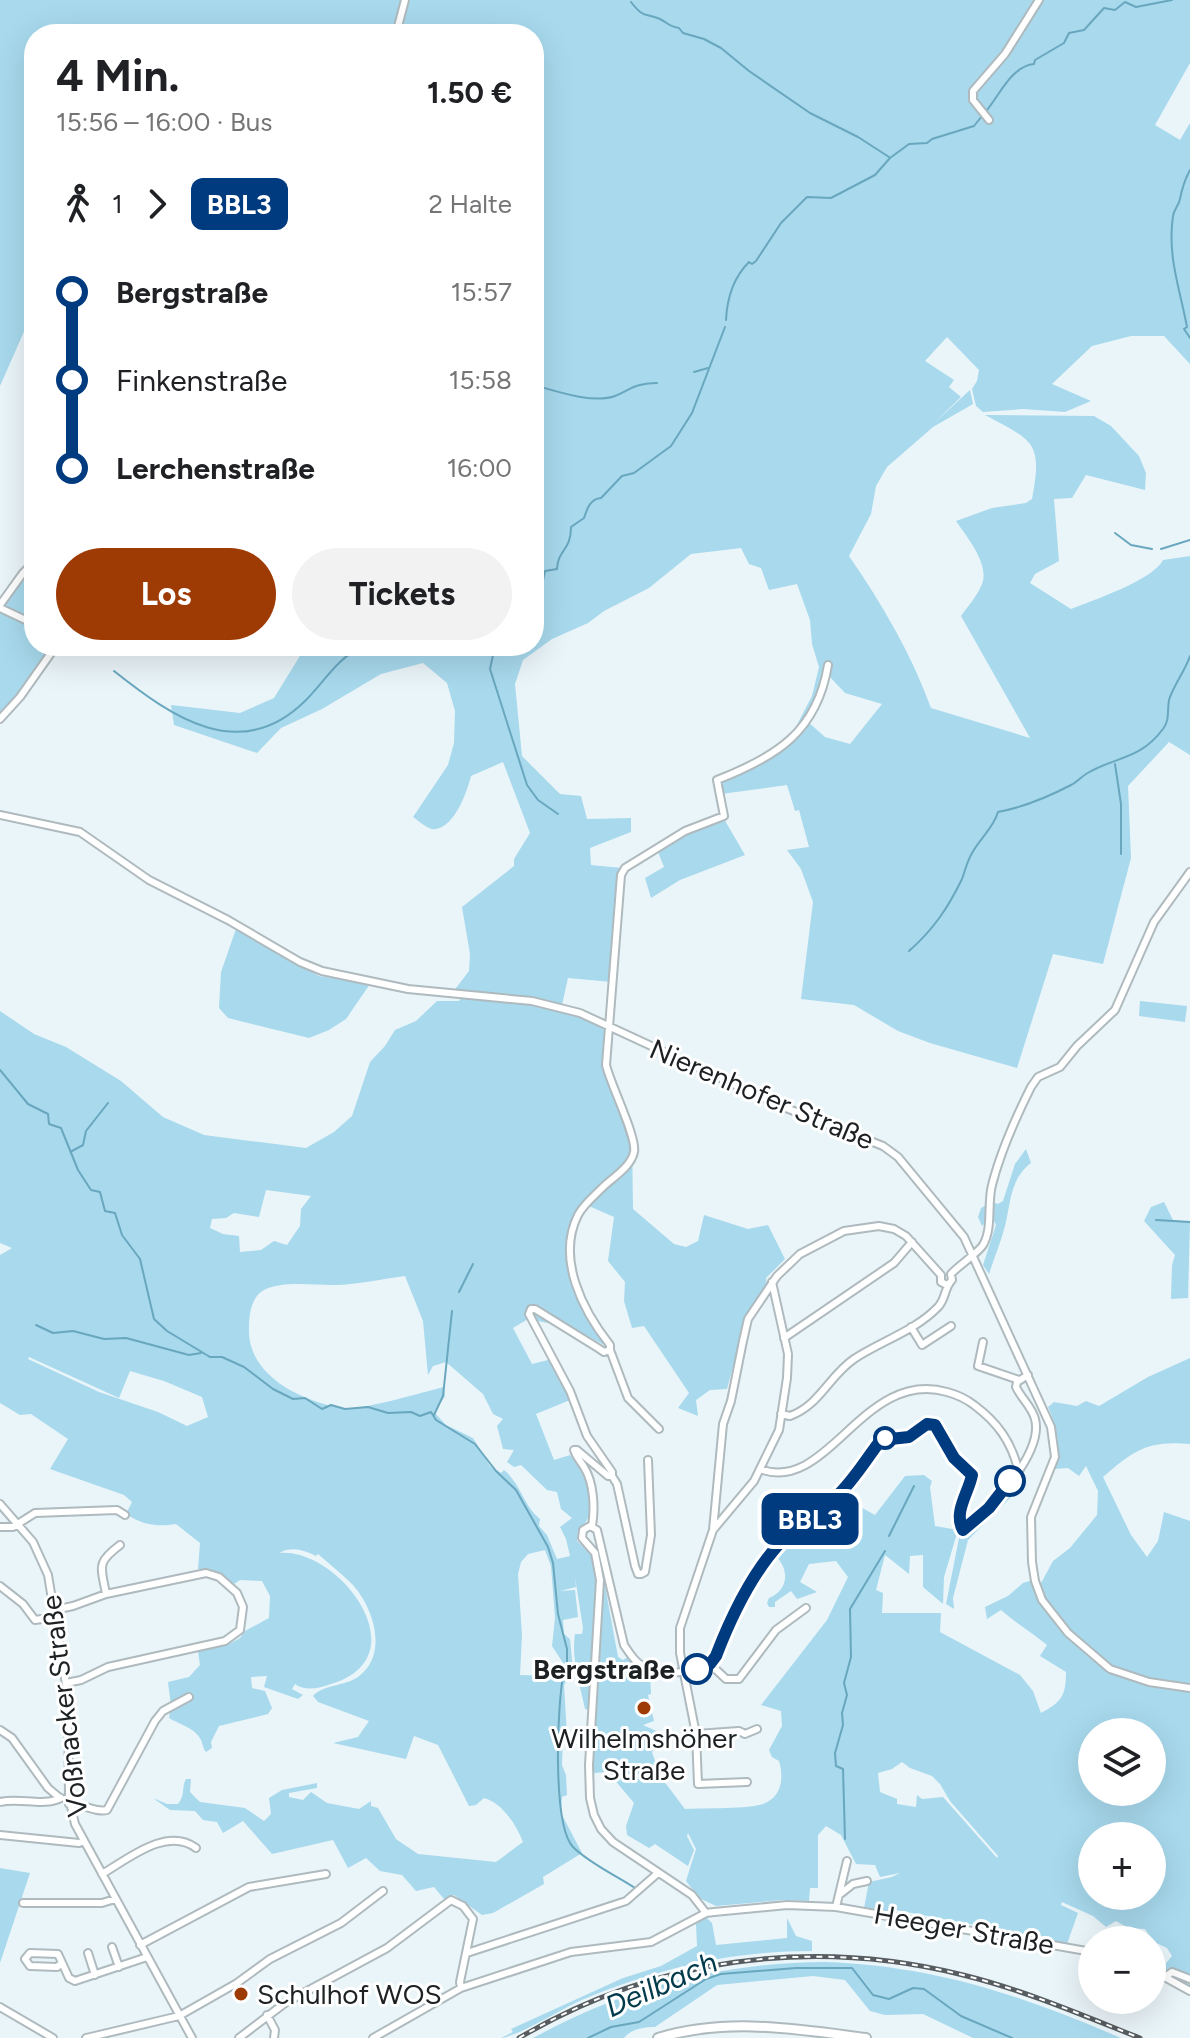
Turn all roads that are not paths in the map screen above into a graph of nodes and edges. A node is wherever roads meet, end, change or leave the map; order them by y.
1 (405, 0) edge
2 (1039, 0) edge
3 (399, 24) edge
4 (989, 120) dead end
5 (24, 572) edge
6 (0, 606) edge
7 (24, 619) edge
8 (49, 656) edge
9 (828, 665) dead end
10 (0, 719) edge
11 (0, 815) edge
12 (1190, 872) edge
13 (611, 1029) junction
14 (912, 1242) junction
15 (973, 1254) junction
16 (951, 1274) junction
17 (941, 1275) junction
18 (772, 1282) junction
19 (947, 1285) junction
20 (951, 1326) dead end
21 (911, 1327) junction
22 (784, 1338) junction
23 (983, 1342) dead end
24 (610, 1350) junction
25 (1028, 1375) junction
26 (1019, 1380) junction
27 (781, 1414) junction
28 (659, 1429) dead end
29 (648, 1460) dead end
30 (760, 1469) junction
31 (1018, 1469) junction
32 (612, 1476) junction
33 (0, 1504) edge
34 (125, 1515) dead end
35 (18, 1522) junction
36 (0, 1527) edge
37 (594, 1528) junction
38 (713, 1530) junction
39 (120, 1545) dead end
40 (0, 1586) edge
41 (106, 1594) junction
42 (806, 1608) dead end
43 (54, 1613) junction
44 (710, 1664) junction
45 (683, 1671) junction
46 (66, 1683) junction
47 (1190, 1688) edge
48 (189, 1697) dead end
49 (757, 1729) dead end
50 (1, 1733) edge
51 (696, 1734) junction
52 (747, 1782) dead end
53 (60, 1798) junction
54 (0, 1801) edge
55 (69, 1801) junction
56 (0, 1835) edge
57 (84, 1841) junction
58 (196, 1848) dead end
59 (847, 1861) dead end
60 (658, 1873) junction
61 (102, 1874) junction
62 (326, 1874) dead end
63 (867, 1881) dead end
64 (383, 1891) dead end
65 (839, 1895) junction
66 (115, 1899) junction
67 (23, 1903) dead end
68 (836, 1907) junction
69 (706, 1913) junction
70 (140, 1945) junction
71 (112, 1947) dead end
72 (1078, 1950) edge
73 (88, 1953) dead end
74 (467, 1953) junction
75 (147, 1957) junction
76 (61, 1964) junction
77 (119, 1967) junction
78 (95, 1975) junction
79 (1166, 1976) edge
80 (1166, 1978) edge
81 (1190, 1979) edge
82 (461, 1988) junction
83 (1190, 1991) edge
84 (0, 2007) edge
85 (267, 2015) junction
86 (179, 2016) junction
87 (53, 2038) edge
88 (86, 2038) edge
89 (192, 2038) edge
90 (239, 2038) edge
91 (274, 2038) edge
92 (373, 2038) edge
93 (658, 2038) edge
94 (866, 2038) edge

1 - 3 street
2 - 4 street
5 - 6 street
6 - 7 street
8 - 10 street
9 - 13 street
11 - 13 street, Nierenhofer Straße
12 - 15 street
13 - 15 street, Nierenhofer Straße
13 - 24 street
14 - 17 street
14 - 18 street
14 - 22 street
15 - 16 street
15 - 25 street, Nierenhofer Straße
16 - 17 street
16 - 19 street
17 - 19 street
18 - 22 street
18 - 38 street
19 - 21 street
20 - 21 street
21 - 27 street
22 - 27 street
23 - 26 street
24 - 28 street
24 - 32 street
25 - 26 street
25 - 47 street, Nierenhofer Straße
26 - 31 street
27 - 30 street
29 - 32 street
30 - 31 street
30 - 38 street
31 - 44 street
32 - 37 street
33 - 35 street, Voßnacker Straße
34 - 35 street
35 - 36 street
35 - 43 street, Voßnacker Straße
37 - 45 street
37 - 60 street
38 - 45 street
39 - 41 street
40 - 43 street
41 - 43 street
41 - 46 street
42 - 44 street
43 - 46 street, Voßnacker Straße
44 - 45 street
45 - 51 street
46 - 55 street, Voßnacker Straße
48 - 55 street
49 - 51 street
50 - 53 street
51 - 52 street
53 - 54 street
53 - 55 street
55 - 57 street, Voßnacker Straße
56 - 57 street
57 - 61 street, Voßnacker Straße
58 - 61 street
59 - 65 street, Heeger Straße
60 - 69 street
60 - 74 street
61 - 66 street, Voßnacker Straße
62 - 70 street
63 - 65 street, Heeger Straße
64 - 86 street
65 - 68 street, Heeger Straße
66 - 67 street
66 - 70 street, Voßnacker Straße
68 - 69 street, Heeger Straße
68 - 72 street, Heeger Straße
69 - 82 street
70 - 75 street, Voßnacker Straße
71 - 77 street
73 - 78 street
74 - 82 street
74 - 85 street
75 - 77 street
75 - 86 street, Voßnacker Straße
76 - 76 street
76 - 78 street
77 - 78 street
79 - 81 street
80 - 83 street
82 - 92 street
84 - 87 street
85 - 90 street
85 - 91 street
86 - 88 street
86 - 89 street, Voßnacker Straße
93 - 94 main road

